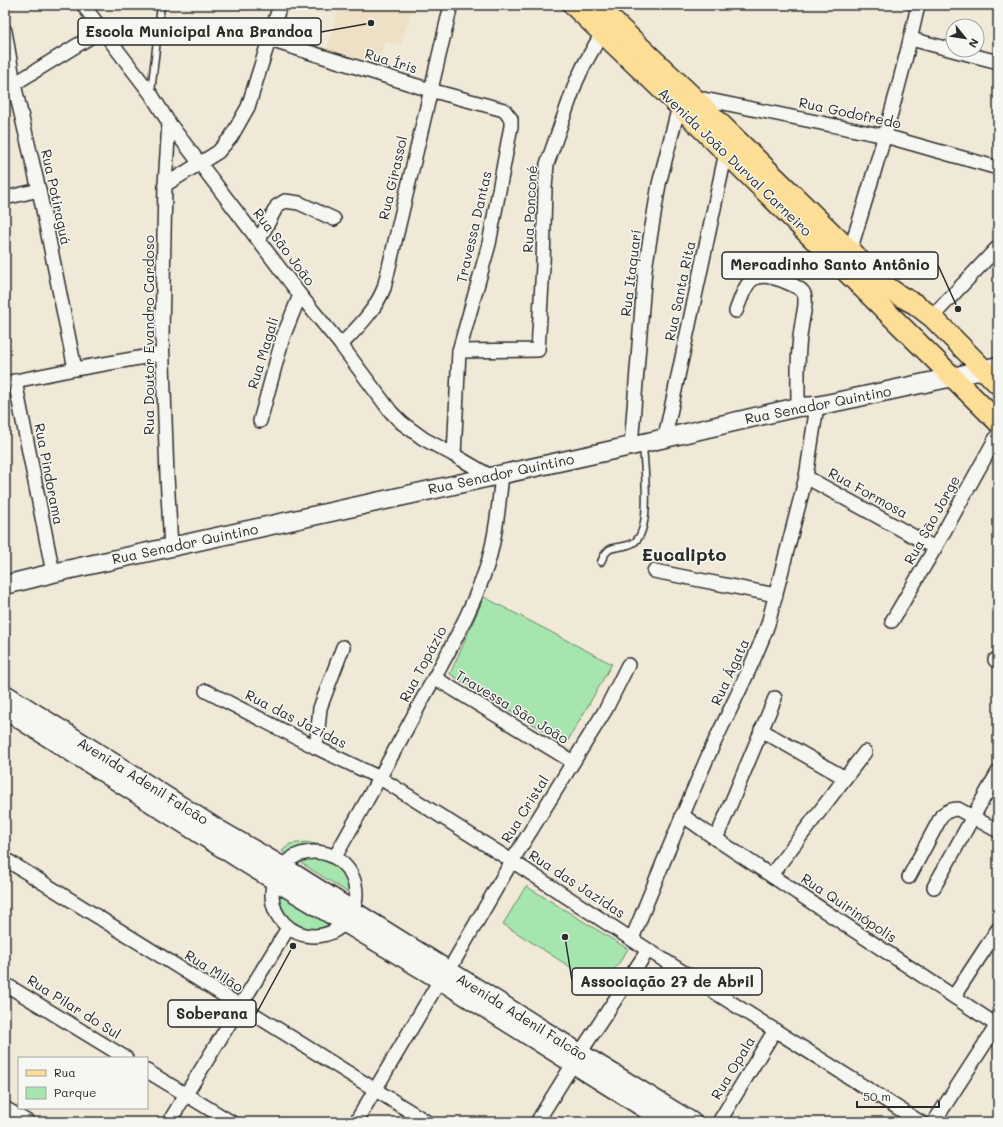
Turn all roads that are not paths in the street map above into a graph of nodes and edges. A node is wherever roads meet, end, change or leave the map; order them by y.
1 (83, 5) edge
2 (162, 5) edge
3 (280, 5) edge
4 (451, 5) edge
5 (573, 5) edge
6 (596, 5) edge
7 (918, 5) edge
8 (102, 30) junction
9 (5, 31) edge
10 (602, 33) junction
11 (911, 39) junction
12 (270, 40) junction
13 (998, 62) edge
14 (14, 84) junction
15 (430, 90) junction
16 (151, 94) junction
17 (686, 101) junction
18 (504, 110) joint
19 (169, 123) junction
20 (885, 136) junction
21 (726, 152) junction
22 (200, 164) junction
23 (998, 168) edge
24 (165, 185) junction
25 (39, 190) junction
26 (5, 198) edge
27 (334, 219) dead end
28 (259, 240) junction
29 (998, 247) edge
30 (850, 251) junction
31 (300, 295) junction
32 (736, 311) dead end
33 (932, 317) junction
34 (341, 345) junction
35 (459, 351) junction
36 (162, 354) junction
37 (991, 368) edge
38 (75, 369) junction
39 (953, 377) junction
40 (10, 382) edge
41 (998, 384) edge
42 (817, 406) junction
43 (798, 408) junction
44 (260, 421) dead end
45 (998, 422) edge
46 (998, 434) edge
47 (665, 437) junction
48 (637, 444) junction
49 (454, 454) junction
50 (496, 475) junction
51 (806, 477) junction
52 (171, 547) junction
53 (935, 548) junction
54 (601, 562) dead end
55 (654, 571) dead end
56 (53, 573) junction
57 (5, 585) edge
58 (776, 596) junction
59 (892, 621) dead end
60 (343, 647) dead end
61 (628, 665) dead end
62 (434, 678) junction
63 (206, 691) dead end
64 (5, 694) edge
65 (775, 698) dead end
66 (14, 710) edge
67 (761, 730) junction
68 (315, 747) junction
69 (865, 752) dead end
70 (573, 762) junction
71 (998, 772) edge
72 (380, 778) junction
73 (845, 778) junction
74 (682, 815) junction
75 (974, 818) junction
76 (998, 831) edge
77 (716, 839) junction
78 (334, 857) junction
79 (5, 860) edge
80 (512, 861) junction
81 (278, 873) junction
82 (771, 875) junction
83 (909, 877) dead end
84 (934, 887) dead end
85 (349, 916) junction
86 (288, 928) junction
87 (998, 929) edge
88 (632, 939) junction
89 (648, 950) junction
90 (444, 975) junction
91 (5, 984) edge
92 (954, 996) junction
93 (240, 1006) junction
94 (997, 1026) edge
95 (775, 1030) junction
96 (124, 1057) edge
97 (576, 1058) junction
98 (148, 1072) edge
99 (619, 1085) junction
100 (375, 1090) junction
101 (185, 1094) junction
102 (5, 1108) edge
103 (916, 1121) edge
104 (28, 1122) edge
105 (169, 1122) edge
106 (231, 1122) edge
107 (356, 1122) edge
108 (427, 1122) edge
109 (538, 1122) edge
110 (666, 1122) edge
111 (692, 1122) edge
112 (719, 1122) edge
113 (934, 1122) edge

1 - 8 street, Rua São João
2 - 16 lane
3 - 12 street
4 - 15 street, Rua Girassol
5 - 10 main road, Avenida João Durval Carneiro
6 - 17 main road, Avenida João Durval Carneiro
7 - 11 street
8 - 14 street
8 - 16 street, Rua São João
9 - 14 street, Rua Potiraguá
10 - 17 main road, Avenida João Durval Carneiro
10 - 35 street, Rua Ponconé
11 - 13 street
11 - 20 street
12 - 15 street, Rua Íris
12 - 22 street
14 - 25 street, Rua Potiraguá
15 - 18 street, Rua Íris
15 - 34 street, Rua Girassol
16 - 19 street, Rua São João
17 - 20 street, Rua Godofredo
17 - 21 main road, Avenida João Durval Carneiro
17 - 30 main road, Avenida João Durval Carneiro
17 - 48 street, Rua Itaquarí
18 - 35 street, Travessa Dantas
19 - 22 street, Rua São João
19 - 24 street, Rua Doutor Evandro Cardoso
20 - 23 street, Rua Godofredo
20 - 30 street
21 - 39 main road, Avenida João Durval Carneiro
21 - 47 street, Rua Santa Rita
22 - 24 street
22 - 28 street, Rua São João
24 - 36 street, Rua Doutor Evandro Cardoso
25 - 26 street
25 - 38 street, Rua Potiraguá
27 - 28 street
28 - 31 street, Rua São João
29 - 33 street
30 - 33 main road, Avenida João Durval Carneiro
31 - 34 street, Rua São João
31 - 44 street, Rua Magali
32 - 43 street
33 - 37 main road, Avenida João Durval Carneiro
34 - 49 street, Rua São João
35 - 49 street, Travessa Dantas
36 - 38 street
36 - 52 street, Rua Doutor Evandro Cardoso
37 - 39 street, Rua Senador Quintino
37 - 41 main road, Avenida João Durval Carneiro
38 - 40 street
39 - 42 street, Rua Senador Quintino
39 - 45 main road, Avenida João Durval Carneiro
40 - 56 street, Rua Pindorama
42 - 43 street, Rua Senador Quintino
42 - 51 street, Rua Ágata
43 - 47 street, Rua Senador Quintino
46 - 53 street, Rua São Jorge
47 - 48 street, Rua Senador Quintino
48 - 50 street, Rua Senador Quintino
48 - 54 lane
49 - 50 street, Rua São João
50 - 52 street, Rua Senador Quintino
50 - 62 street, Rua Topázio
51 - 53 street, Rua Formosa
51 - 58 street, Rua Ágata
52 - 56 street, Rua Senador Quintino
53 - 59 street, Rua São Jorge
55 - 58 street
56 - 57 street, Rua Senador Quintino
58 - 74 street, Rua Ágata
60 - 68 street
61 - 70 street, Rua Cristal
62 - 70 street, Travessa São João
62 - 72 street, Rua Topázio
63 - 68 street, Rua das Jazidas
64 - 66 street, Avenida Adenil Falcão
65 - 67 street
66 - 81 street, Avenida Adenil Falcão
67 - 73 street
67 - 77 street
68 - 72 street, Rua das Jazidas
69 - 73 street
70 - 80 street, Rua Cristal
71 - 75 street
72 - 78 street, Rua Topázio
72 - 80 street, Rua das Jazidas
73 - 82 street
74 - 77 street, Rua Quirinópolis
74 - 88 street, Rua Ágata
75 - 76 street
75 - 83 street
75 - 84 street
77 - 82 street, Rua Quirinópolis
78 - 81 street
78 - 85 street
79 - 93 street, Rua Milão
80 - 88 street, Rua das Jazidas
80 - 90 street, Rua Cristal
81 - 85 street, Avenida Adenil Falcão
81 - 86 street
82 - 92 street, Rua Quirinópolis
85 - 86 street
85 - 90 street, Avenida Adenil Falcão
86 - 93 street
87 - 92 street
88 - 89 street, Rua das Jazidas
89 - 95 street, Rua das Jazidas
89 - 97 street
90 - 97 street, Avenida Adenil Falcão
90 - 100 street, Rua Cristal
91 - 96 street, Rua Pilar do Sul
92 - 94 street, Rua Quirinópolis
93 - 100 street, Rua Milão
93 - 101 street
94 - 113 street
95 - 103 street, Rua das Jazidas
95 - 112 street, Rua Opala
97 - 99 street, Avenida Adenil Falcão
97 - 109 street
98 - 101 street
99 - 110 street, Avenida Adenil Falcão
99 - 111 street, Avenida Adenil Falcão
100 - 107 street, Rua Cristal
100 - 108 street, Rua Milão
101 - 105 street
101 - 106 street
102 - 104 street

